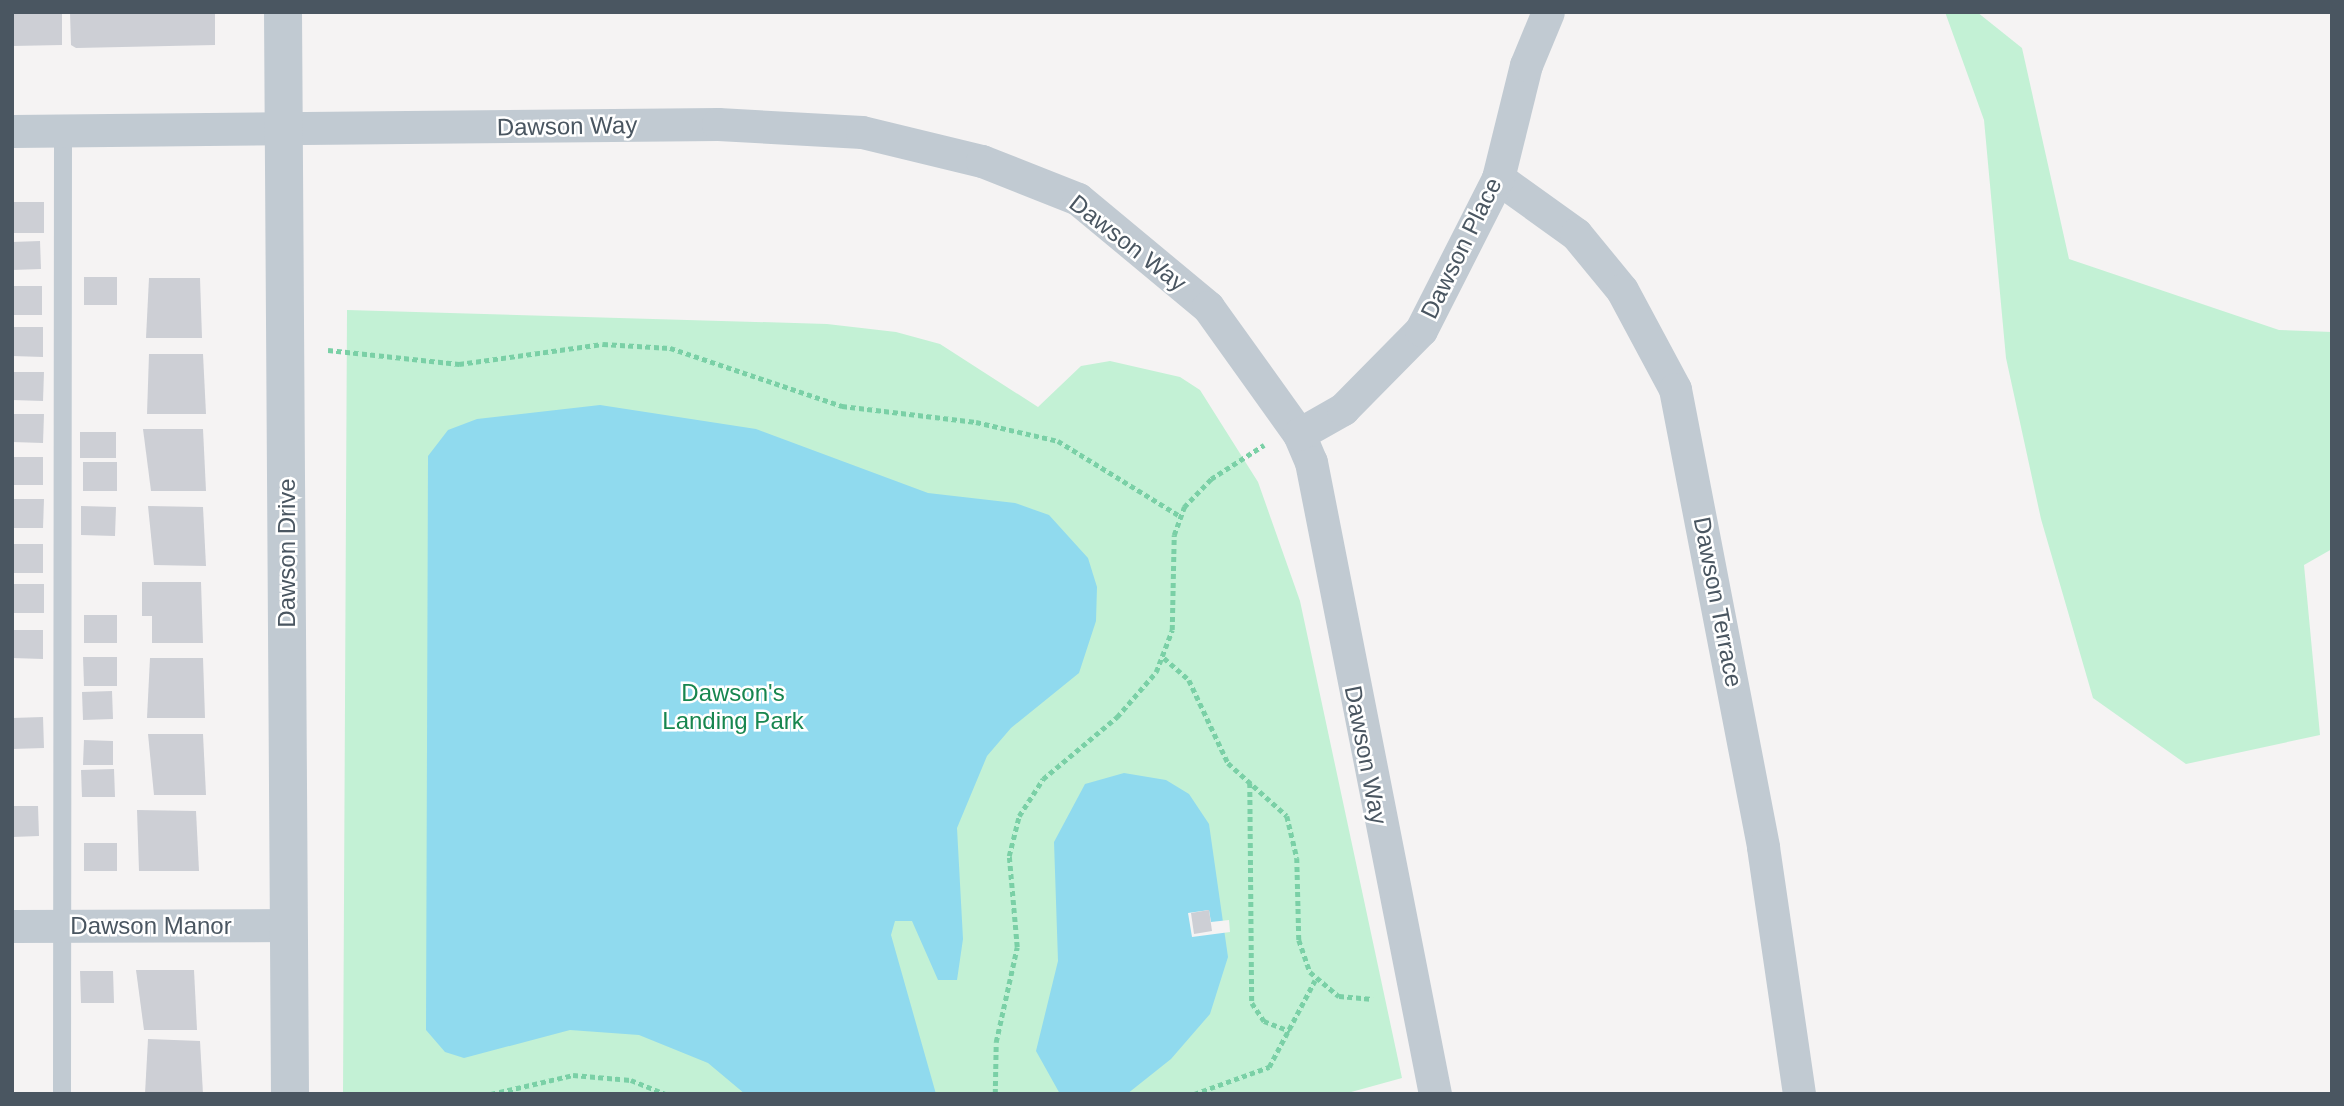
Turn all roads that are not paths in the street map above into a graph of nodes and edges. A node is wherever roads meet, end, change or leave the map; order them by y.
1 (283, 12) edge
2 (1548, 12) edge
3 (12, 131) edge
4 (62, 131) junction
5 (283, 131) junction
6 (1498, 178) junction
7 (1299, 434) junction
8 (290, 925) junction
9 (12, 926) edge
10 (62, 926) junction
11 (62, 1094) edge
12 (290, 1094) edge
13 (1435, 1094) edge
14 (1799, 1094) edge

1 - 5 street, Dawson Drive
2 - 6 street, Dawson Place
3 - 4 street, Dawson Way
4 - 5 street, Dawson Way
4 - 10 lane
5 - 7 street, Dawson Way
5 - 8 street, Dawson Drive
6 - 7 street, Dawson Place
6 - 14 street, Dawson Terrace
7 - 13 street, Dawson Way
8 - 10 street, Dawson Manor
8 - 12 street, Dawson Drive
9 - 10 street, Dawson Manor
10 - 11 lane

